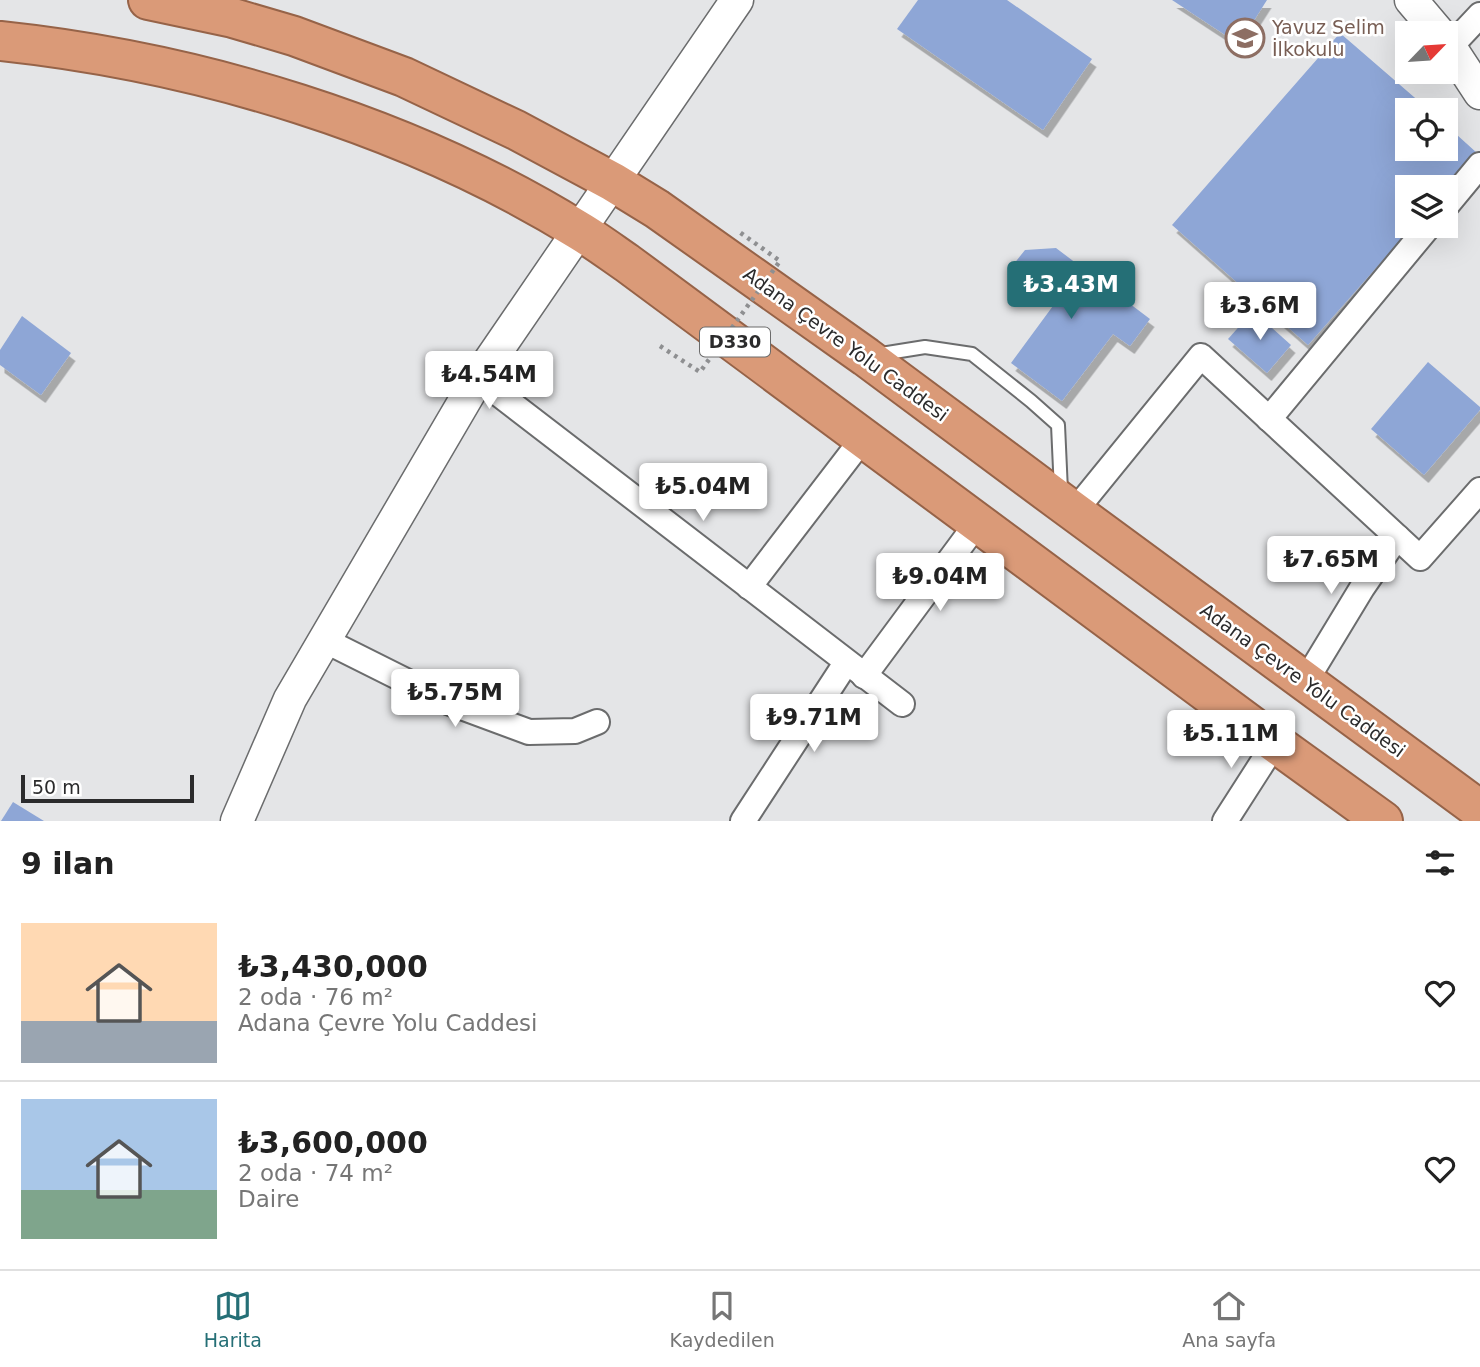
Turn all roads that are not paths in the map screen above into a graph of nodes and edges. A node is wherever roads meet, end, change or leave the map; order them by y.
1 (148, 0) edge
2 (737, 0) edge
3 (1411, 0) edge
4 (1480, 15) edge
5 (1429, 21) edge
6 (1458, 31) edge
7 (0, 41) edge
8 (1458, 60) edge
9 (1480, 93) edge
10 (1480, 165) edge
11 (613, 182) junction
12 (1458, 192) edge
13 (579, 230) junction
14 (1419, 238) edge
15 (866, 357) junction
16 (478, 379) junction
17 (1269, 419) junction
18 (864, 437) junction
19 (1480, 490) edge
20 (1068, 507) junction
21 (978, 522) junction
22 (1397, 537) junction
23 (749, 587) junction
24 (324, 640) junction
25 (855, 670) junction
26 (1305, 682) junction
27 (902, 704) dead end
28 (597, 722) dead end
29 (1275, 743) junction
30 (1480, 810) edge
31 (237, 821) edge
32 (743, 821) edge
33 (1225, 821) edge
34 (1383, 821) edge

1 - 11 highway, Adana Çevre Yolu Caddesi
2 - 11 street
3 - 5 street
4 - 6 street
7 - 13 highway, D330
8 - 9 street
10 - 12 street
11 - 13 street
11 - 15 highway, Adana Çevre Yolu Caddesi
13 - 16 street
13 - 18 highway, D330
14 - 17 street
15 - 20 highway, Adana Çevre Yolu Caddesi
15 - 20 lane
16 - 23 street
16 - 24 street
17 - 20 street
17 - 22 street
18 - 21 highway, D330
18 - 23 street
19 - 22 street
20 - 26 highway, Adana Çevre Yolu Caddesi
21 - 25 street
21 - 29 highway, D330
22 - 26 street
23 - 25 street
24 - 28 street
24 - 31 street
25 - 27 street
25 - 32 street
26 - 30 highway, Adana Çevre Yolu Caddesi
29 - 33 street
29 - 34 highway, D330

